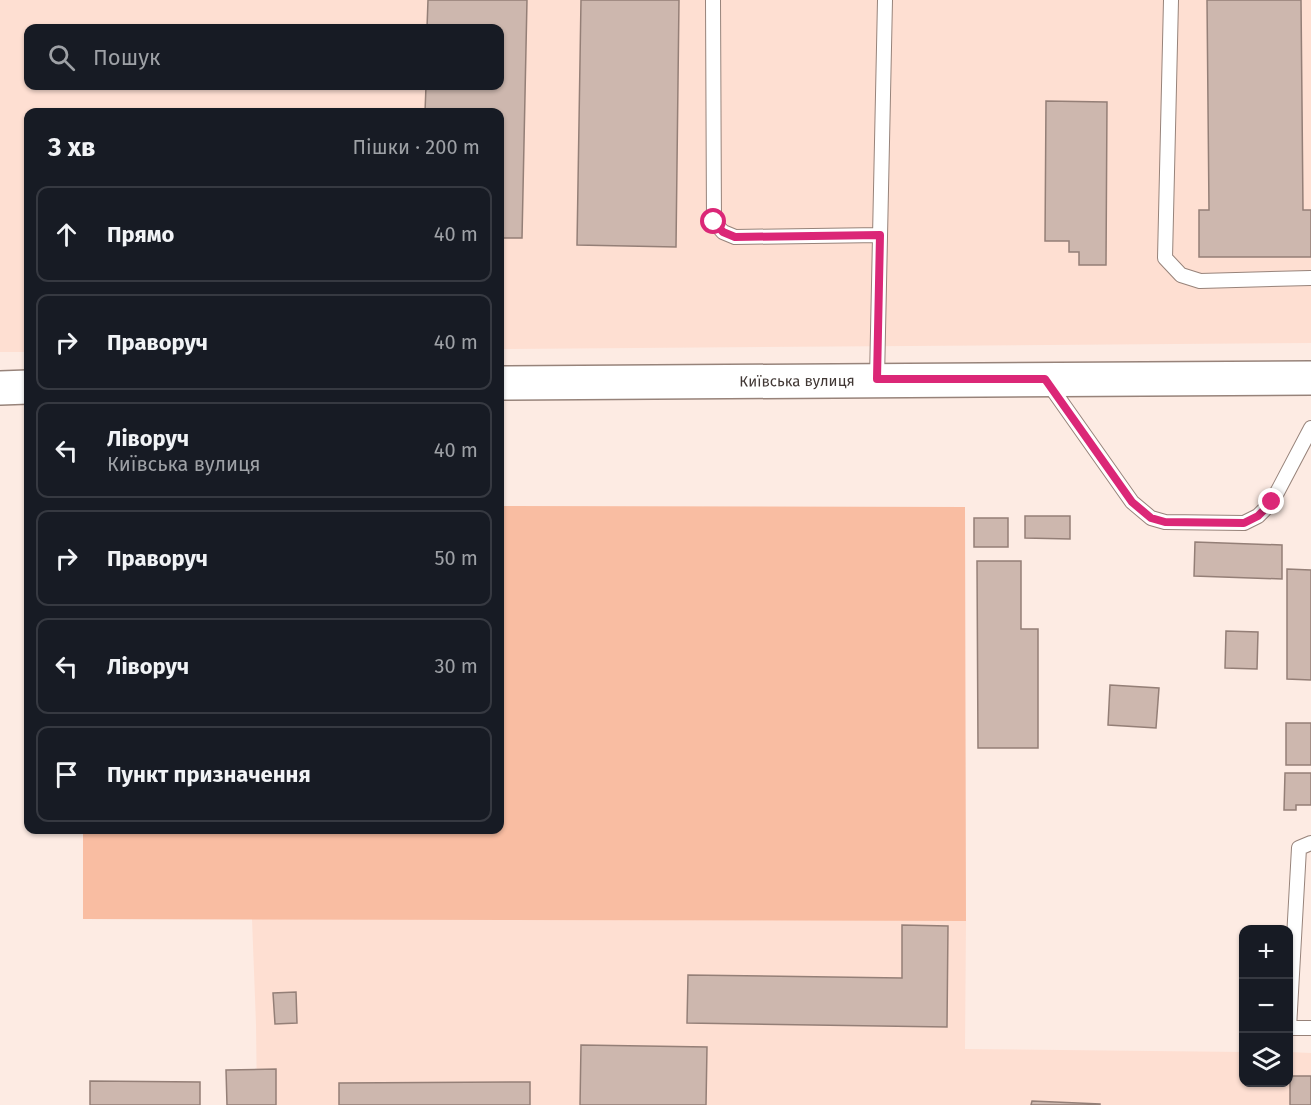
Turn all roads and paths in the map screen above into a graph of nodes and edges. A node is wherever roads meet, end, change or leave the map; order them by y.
1 (713, 0) edge
2 (885, 0) edge
3 (1171, 0) edge
4 (880, 235) junction
5 (1311, 278) edge
6 (1311, 378) edge
7 (877, 379) junction
8 (1045, 379) junction
9 (504, 383) edge
10 (24, 387) edge
11 (0, 388) edge
12 (1311, 428) edge
13 (1311, 843) edge
14 (1311, 1028) edge

1 - 4 lane
2 - 4 lane
3 - 5 lane
4 - 7 lane
6 - 8 main road, Київська вулиця
7 - 8 main road, Київська вулиця
7 - 9 main road, Київська вулиця
8 - 12 lane
10 - 11 main road
13 - 14 lane

